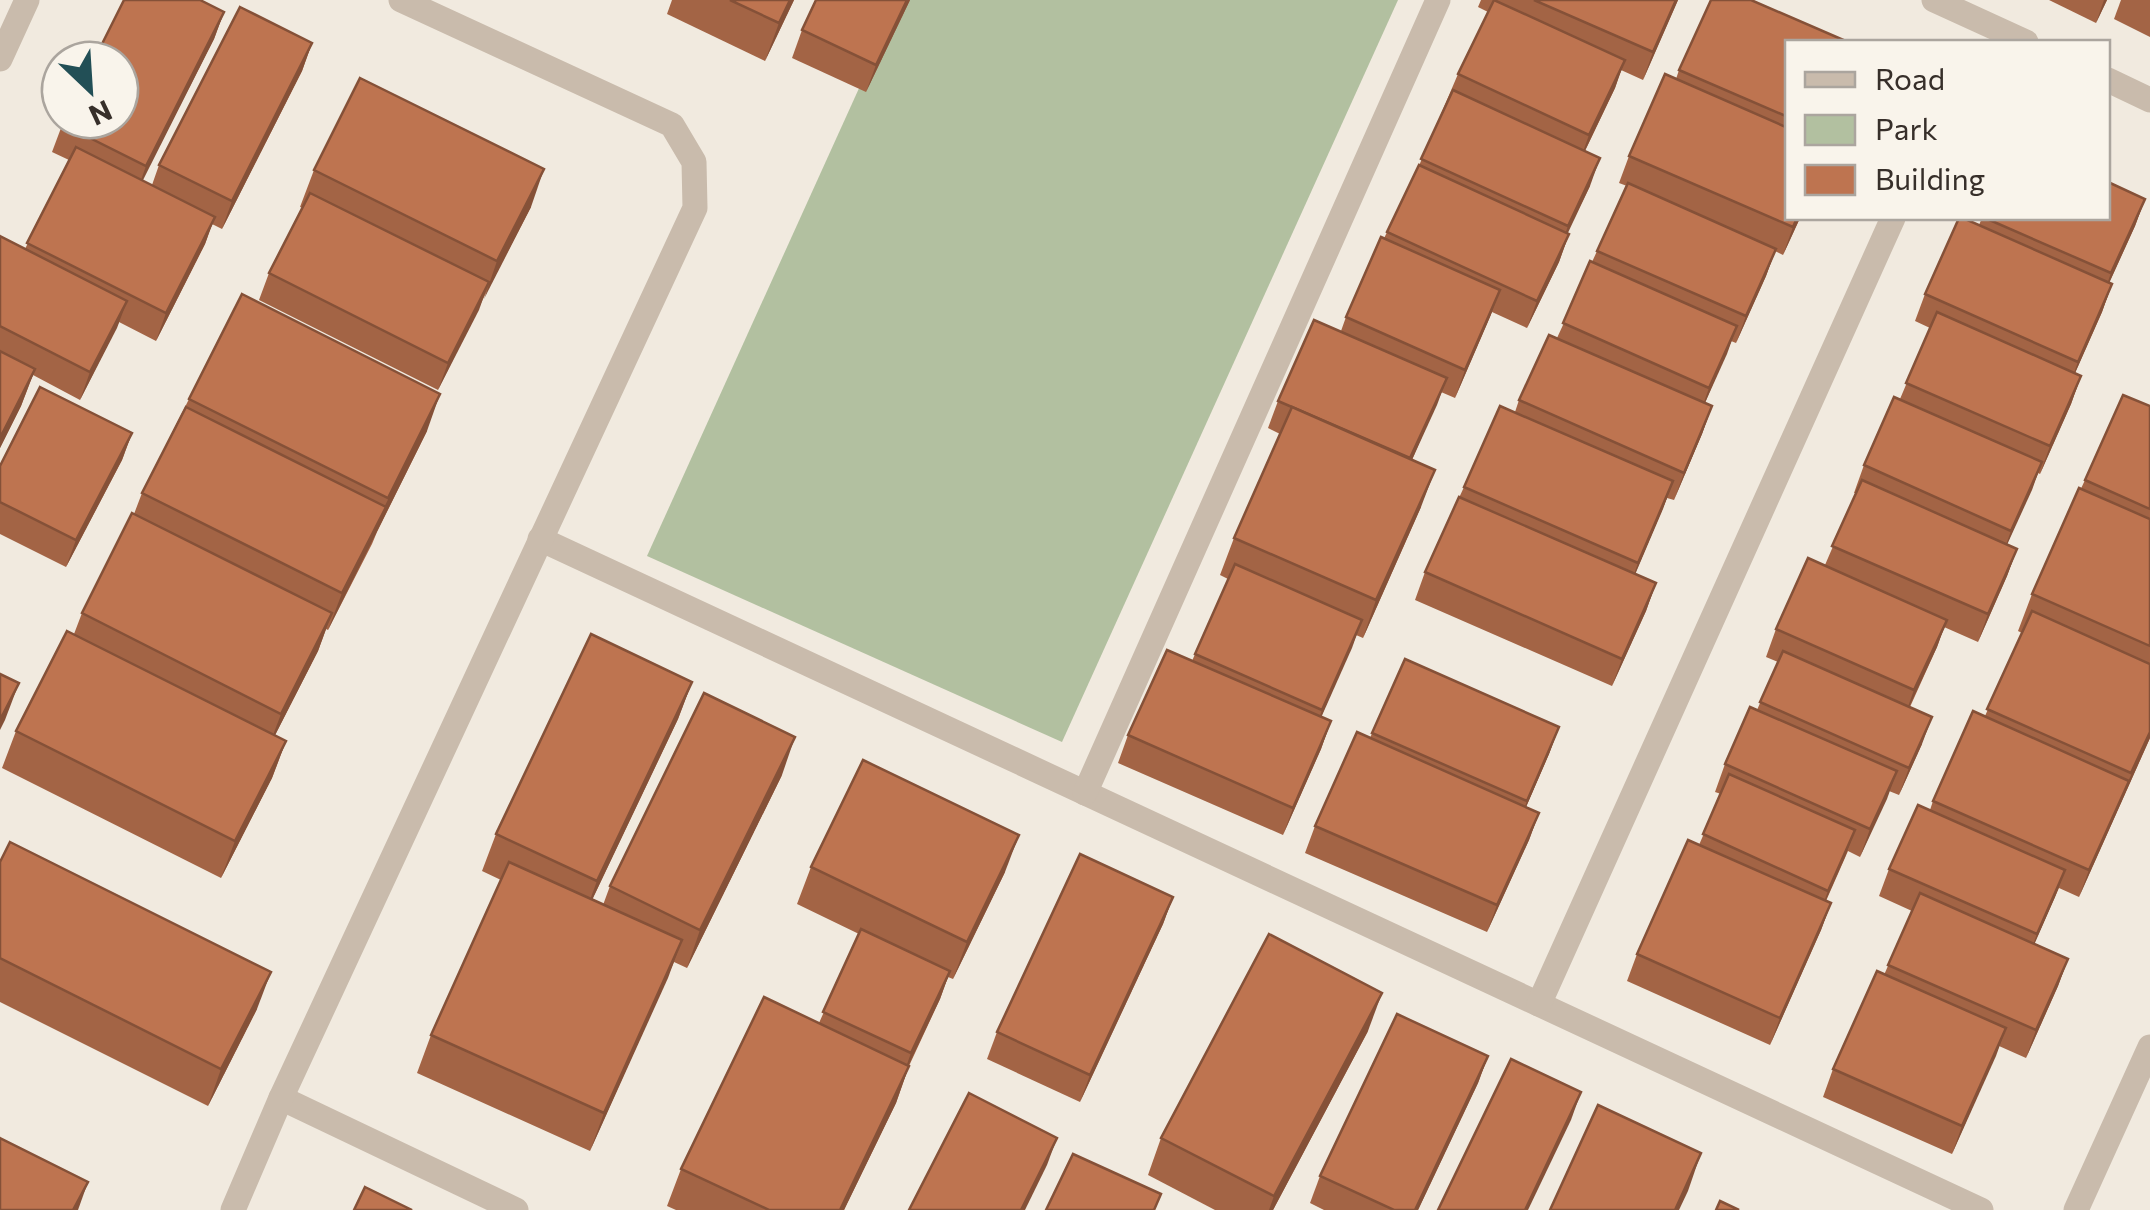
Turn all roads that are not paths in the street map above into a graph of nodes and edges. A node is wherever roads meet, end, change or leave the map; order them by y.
1 (27, 0) edge
2 (402, 0) edge
3 (1438, 0) edge
4 (1934, 0) edge
5 (1976, 32) edge
6 (2016, 40) edge
7 (0, 59) edge
8 (2110, 81) edge
9 (2150, 100) edge
10 (1892, 220) edge
11 (540, 539) junction
12 (1085, 793) junction
13 (1539, 1004) junction
14 (2150, 1047) edge
15 (281, 1098) junction
16 (233, 1210) edge
17 (516, 1210) edge
18 (1981, 1210) edge
19 (2076, 1210) edge

1 - 7 street
2 - 11 street
3 - 12 street
4 - 5 street
5 - 6 street
8 - 9 street
10 - 13 street
11 - 12 street
11 - 15 street
12 - 13 street
13 - 18 street
14 - 19 street
15 - 16 street
15 - 17 street

